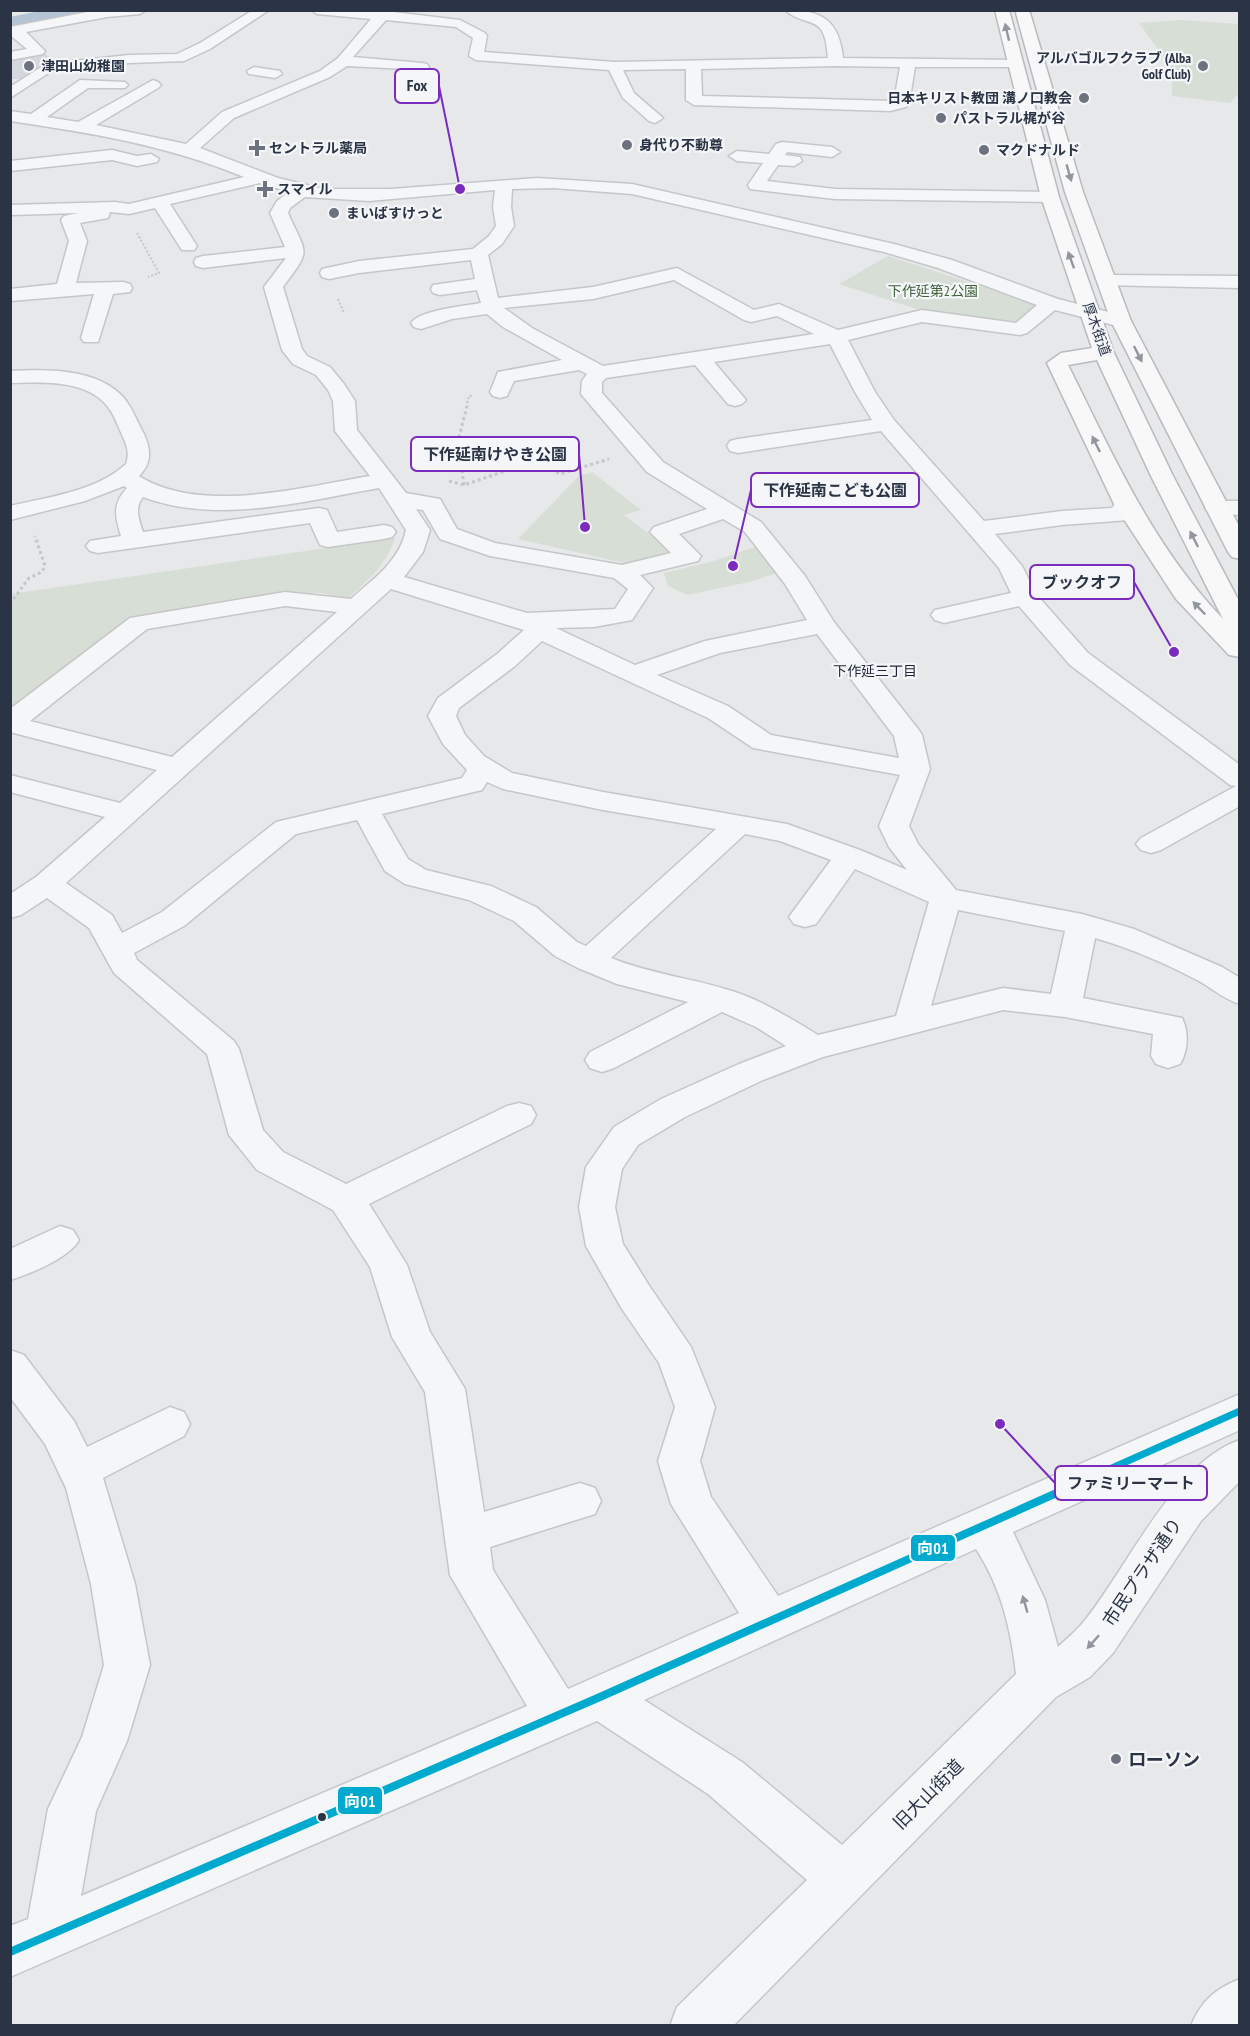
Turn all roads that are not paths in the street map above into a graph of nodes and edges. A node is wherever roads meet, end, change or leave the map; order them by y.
1 (54, 10) edge
2 (140, 10) edge
3 (263, 10) edge
4 (317, 10) edge
5 (791, 10) edge
6 (1002, 10) edge
7 (1022, 10) edge
8 (834, 13) dead end
9 (383, 14) edge
10 (121, 16) edge
11 (815, 17) junction
12 (12, 27) edge
13 (229, 31) junction
14 (252, 33) dead end
15 (345, 33) dead end
16 (367, 35) junction
17 (116, 45) dead end
18 (10, 56) edge
19 (112, 61) junction
20 (344, 61) junction
21 (836, 62) junction
22 (908, 62) junction
23 (1014, 63) junction
24 (693, 64) junction
25 (614, 66) junction
26 (422, 67) dead end
27 (254, 71) dead end
28 (274, 74) junction
29 (325, 74) junction
30 (120, 85) dead end
31 (243, 87) dead end
32 (152, 89) dead end
33 (284, 92) junction
34 (10, 94) edge
35 (311, 97) dead end
36 (10, 116) edge
37 (655, 118) dead end
38 (33, 120) junction
39 (79, 128) junction
40 (834, 147) dead end
41 (194, 152) junction
42 (737, 156) dead end
43 (774, 159) junction
44 (10, 166) edge
45 (820, 173) dead end
46 (263, 177) junction
47 (504, 184) junction
48 (302, 191) junction
49 (809, 191) junction
50 (1050, 197) junction
51 (159, 201) junction
52 (10, 210) edge
53 (124, 211) junction
54 (188, 246) dead end
55 (296, 251) junction
56 (478, 254) junction
57 (203, 262) dead end
58 (329, 273) dead end
59 (1107, 281) junction
60 (1239, 282) edge
61 (487, 283) junction
62 (65, 289) junction
63 (441, 289) dead end
64 (10, 295) edge
65 (1051, 303) junction
66 (492, 305) junction
67 (1092, 315) junction
68 (1121, 321) junction
69 (421, 323) dead end
70 (92, 338) dead end
71 (836, 338) junction
72 (1104, 352) junction
73 (700, 358) junction
74 (591, 368) junction
75 (10, 377) edge
76 (500, 392) dead end
77 (735, 400) dead end
78 (886, 424) junction
79 (738, 446) dead end
80 (133, 481) junction
81 (382, 481) junction
82 (399, 499) junction
83 (1125, 504) junction
84 (1228, 508) edge
85 (727, 510) junction
86 (10, 513) edge
87 (978, 529) junction
88 (384, 532) dead end
89 (134, 540) junction
90 (98, 546) dead end
91 (1239, 552) edge
92 (622, 572) junction
93 (387, 580) junction
94 (1025, 597) junction
95 (357, 607) junction
96 (944, 615) dead end
97 (533, 625) junction
98 (824, 625) junction
99 (1239, 628) edge
100 (1239, 651) edge
101 (633, 674) junction
102 (177, 768) junction
103 (482, 769) junction
104 (916, 770) junction
105 (1239, 779) edge
106 (10, 783) edge
107 (1239, 794) edge
108 (365, 809) junction
109 (125, 813) junction
110 (739, 824) junction
111 (1151, 844) dead end
112 (849, 856) junction
113 (47, 884) junction
114 (946, 898) junction
115 (10, 908) edge
116 (805, 917) dead end
117 (1082, 924) junction
118 (116, 949) junction
119 (589, 961) junction
120 (1239, 993) edge
121 (721, 999) junction
122 (1065, 1006) junction
123 (910, 1023) junction
124 (813, 1048) junction
125 (1168, 1056) dead end
126 (602, 1060) dead end
127 (519, 1115) dead end
128 (346, 1200) junction
129 (60, 1240) dead end
130 (10, 1266) edge
131 (10, 1366) edge
132 (1239, 1411) edge
133 (170, 1424) dead end
134 (1239, 1457) edge
135 (79, 1471) junction
136 (580, 1501) dead end
137 (984, 1526) junction
138 (466, 1536) junction
139 (769, 1621) junction
140 (1040, 1682) junction
141 (600, 1697) junction
142 (558, 1715) junction
143 (844, 1879) junction
144 (51, 1935) junction
145 (10, 1952) edge
146 (1239, 2005) edge
147 (696, 2025) edge
148 (1217, 2025) edge

1 - 12 street
2 - 10 street
3 - 13 street
4 - 9 street
5 - 11 street
23 -> 6 highway, 厚木街道
7 -> 59 highway, 厚木街道
8 - 11 street
9 - 16 street
9 - 25 street
10 - 12 street
11 - 21 street
12 - 18 street
13 - 14 street
13 - 19 street
15 - 16 street
16 - 20 street
17 - 19 street
19 - 34 street
20 - 26 street
20 - 29 street
21 - 22 street
21 - 24 street
22 - 23 street
22 - 24 street
23 - 50 highway, 厚木街道
24 - 25 street
25 - 37 street
27 - 28 street
28 - 29 street
28 - 31 street
29 - 33 street
30 - 38 street
32 - 39 street
33 - 35 street
33 - 41 street
36 - 38 street
38 - 39 street
39 - 41 street
40 - 43 street
41 - 44 street
41 - 46 street
42 - 43 street
43 - 49 street
45 - 49 street
46 - 48 street
46 - 51 street
47 - 48 street
47 - 56 street
47 - 65 street
48 - 55 street
49 - 50 street
67 -> 50 highway, 厚木街道
51 - 53 street
51 - 54 street
52 - 53 street
53 - 62 street
55 - 57 street
55 - 81 street
56 - 58 street
56 - 61 street
59 - 60 street
59 - 68 highway, 厚木街道
61 - 63 street
61 - 66 street
62 - 64 street
62 - 70 street
65 - 67 street
65 - 71 street
66 - 69 street
66 - 71 street
66 - 74 street
67 - 68 street
67 - 72 highway, 厚木街道
68 -> 84 highway, 厚木街道
71 - 73 street
71 - 78 street
83 -> 72 highway
99 -> 72 highway, 厚木街道
73 - 74 street
73 - 77 street
74 - 76 street
74 - 85 street
75 - 80 street
78 - 79 street
78 - 87 street
80 - 81 street
80 - 86 street
80 - 89 street
81 - 82 street
82 - 92 street
82 - 93 street
83 - 87 street
100 -> 83 highway
84 - 91 highway, 厚木街道
85 - 92 street
85 - 98 street
87 - 94 street
88 - 89 street
89 - 90 street
92 - 97 street
93 - 95 street
93 - 97 street
94 - 96 street
94 - 105 street
95 - 102 street
95 - 102 street
97 - 101 street
97 - 103 street
98 - 101 street
98 - 104 street
101 - 104 street
102 - 109 street
103 - 108 street
103 - 110 street
104 - 114 street
106 - 109 street
107 - 111 street
108 - 118 street
108 - 119 street
109 - 113 street
110 - 112 street
110 - 119 street
112 - 114 street
112 - 116 street
113 - 115 street
113 - 118 street
114 - 117 street
114 - 123 street
117 - 120 street
117 - 122 street
118 - 128 street
119 - 121 street
121 - 124 street
121 - 126 street
122 - 123 street
122 - 125 street
123 - 124 street
124 - 139 street
127 - 128 street
128 - 138 street
129 - 130 street
131 - 135 street
132 - 137 street
133 - 135 street
134 -> 140 street, 市民プラザ通り
135 - 144 street
136 - 138 street
137 - 139 street
140 -> 137 street
138 - 142 street
139 - 141 street
140 - 143 street, 旧大山街道
141 - 142 street
141 - 143 street
142 - 144 street
143 - 147 street, 旧大山街道
144 - 145 street
146 - 148 street

